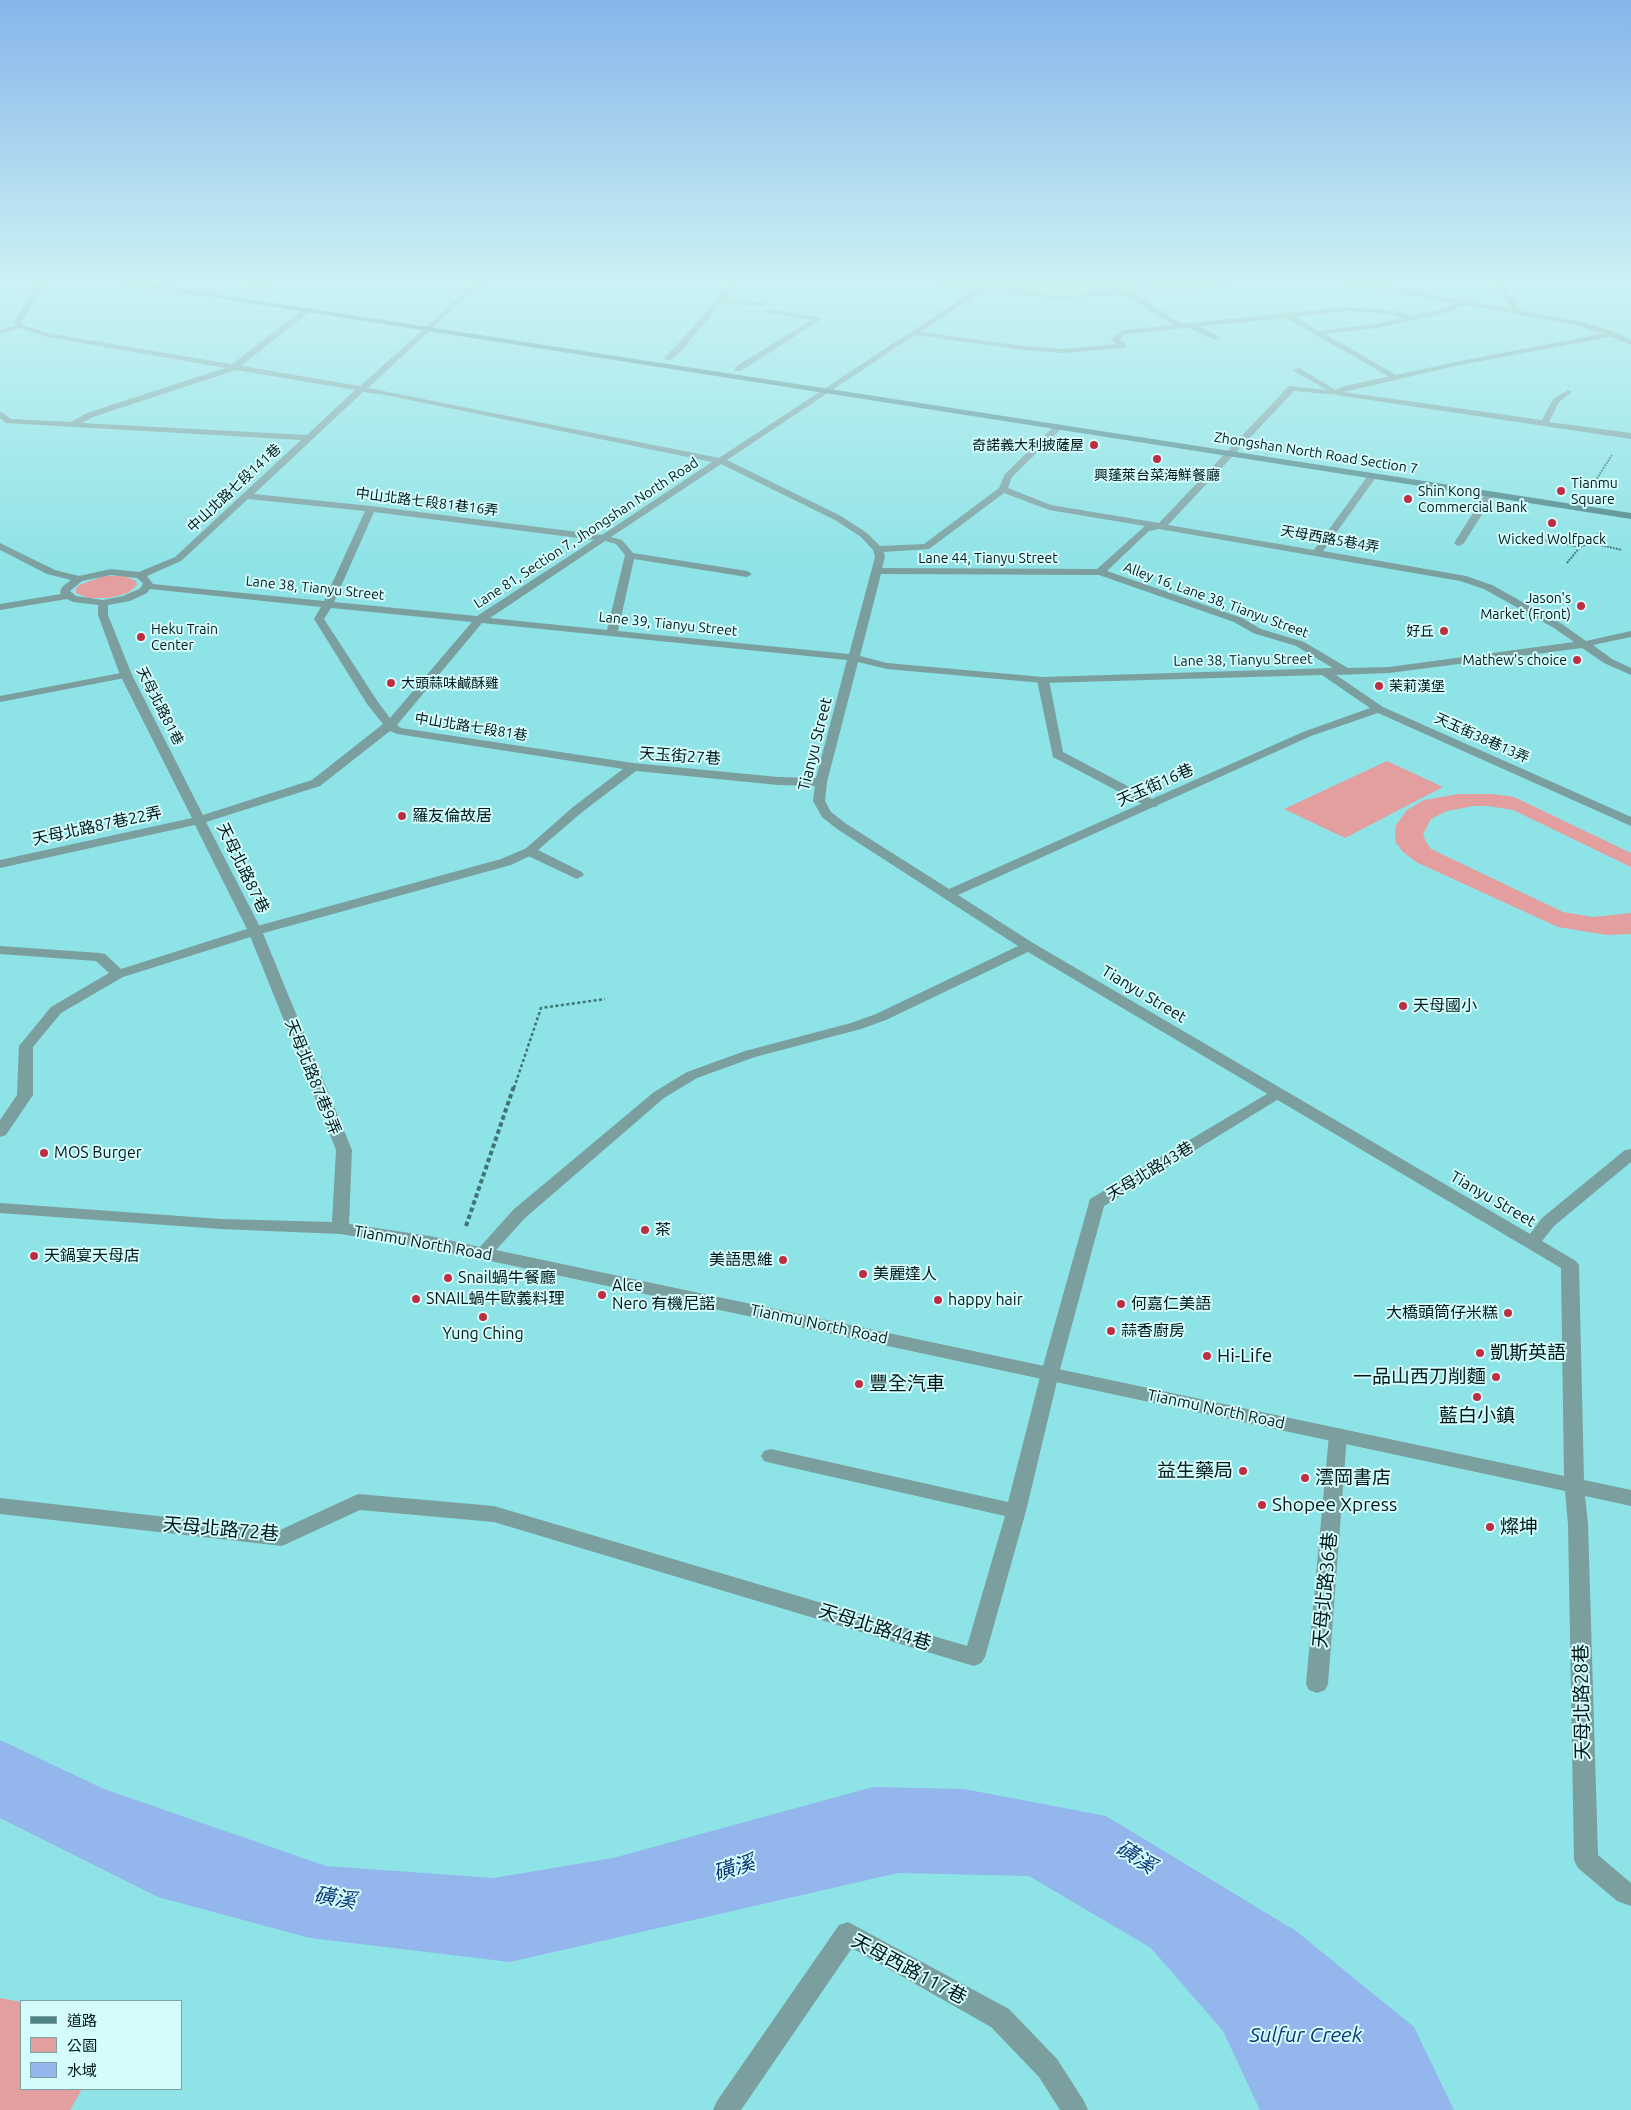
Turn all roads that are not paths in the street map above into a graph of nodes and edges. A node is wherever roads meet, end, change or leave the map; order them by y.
1 (203, 377) edge
2 (295, 377) edge
3 (374, 377) edge
4 (745, 377) edge
5 (794, 377) edge
6 (848, 377) edge
7 (1309, 377) edge
8 (1395, 378) edge
9 (838, 384) junction
10 (362, 389) junction
11 (828, 391) junction
12 (1568, 392) dead end
13 (1336, 393) junction
14 (0, 414) edge
15 (1545, 422) junction
16 (72, 425) junction
17 (1058, 427) junction
18 (1628, 435) edge
19 (310, 438) junction
20 (1232, 450) junction
21 (721, 461) junction
22 (1372, 476) junction
23 (1003, 489) junction
24 (1490, 494) junction
25 (246, 496) junction
26 (1631, 507) edge
27 (371, 509) junction
28 (1631, 516) edge
29 (1162, 525) junction
30 (604, 538) junction
31 (1459, 543) dead end
32 (0, 546) edge
33 (878, 549) junction
34 (1317, 552) junction
35 (630, 555) junction
36 (877, 571) junction
37 (1100, 572) junction
38 (747, 574) dead end
39 (140, 575) junction
40 (79, 579) junction
41 (147, 586) junction
42 (68, 596) junction
43 (103, 603) junction
44 (327, 605) junction
45 (0, 607) edge
46 (479, 620) junction
47 (612, 633) junction
48 (1631, 634) edge
49 (1585, 644) junction
50 (855, 658) junction
51 (1348, 672) junction
52 (1631, 672) edge
53 (1326, 673) junction
54 (126, 675) junction
55 (1043, 680) junction
56 (0, 699) edge
57 (1379, 709) junction
58 (390, 725) junction
59 (633, 767) junction
60 (821, 782) junction
61 (1152, 804) junction
62 (200, 820) junction
63 (1631, 822) edge
64 (529, 851) junction
65 (0, 864) edge
66 (577, 875) dead end
67 (947, 895) junction
68 (256, 931) junction
69 (1028, 946) junction
70 (0, 950) edge
71 (118, 974) junction
72 (1277, 1094) junction
73 (0, 1132) edge
74 (1631, 1154) edge
75 (0, 1208) edge
76 (340, 1228) junction
77 (1533, 1242) junction
78 (484, 1253) junction
79 (1050, 1373) junction
80 (1338, 1435) junction
81 (771, 1456) dead end
82 (1574, 1486) junction
83 (1631, 1498) edge
84 (0, 1506) edge
85 (1016, 1511) junction
86 (494, 1514) joint
87 (1317, 1684) dead end
88 (1631, 1895) edge
89 (726, 2110) edge
90 (1075, 2110) edge

1 - 16 street
2 - 10 street
3 - 10 street, 中山北路七段141巷
4 - 11 main road, Zhongshan North Road Section 7
5 - 9 main road, Zhongshan North Road Section 7
6 - 9 street, Lane 81, Section 7, Jhongshan North Road
7 - 13 street
8 - 13 street
9 - 11 street, Lane 81, Section 7, Jhongshan North Road
9 - 20 main road, Zhongshan North Road Section 7
10 - 19 street, 中山北路七段141巷
10 - 21 street
11 - 17 main road, Zhongshan North Road Section 7
11 - 21 street, Lane 81, Section 7, Jhongshan North Road
12 - 15 street
13 - 15 street
13 - 20 street
14 - 16 street
15 - 18 street
16 - 19 street
17 - 20 main road, Zhongshan North Road Section 7
17 - 23 street
19 - 25 street, 中山北路七段141巷
20 - 22 main road, Zhongshan North Road Section 7
20 - 26 main road, Zhongshan North Road Section 7
20 - 29 street
21 - 30 street, Lane 81, Section 7, Jhongshan North Road
21 - 33 street
22 - 24 main road, Zhongshan North Road Section 7
22 - 34 street
23 - 29 street, 天母西路5巷4弄
23 - 33 street
24 - 28 main road, Zhongshan North Road Section 7
24 - 31 street
25 - 27 street, 中山北路七段81巷16弄
25 - 39 street, 中山北路七段141巷
27 - 30 street, 中山北路七段81巷16弄
27 - 44 street
29 - 34 street, 天母西路5巷4弄
29 - 37 street
30 - 35 street
30 - 46 street, Lane 81, Section 7, Jhongshan North Road
32 - 40 street
33 - 36 street, Tianyu Street
34 - 49 street, 天母西路5巷4弄
35 - 38 street
35 - 47 street
36 - 37 street, Lane 44, Tianyu Street
36 - 50 street, Tianyu Street
37 - 51 street, Alley 16, Lane 38, Tianyu Street
39 - 40 street
39 - 41 street
40 - 42 street
41 - 43 street
41 - 44 street, Lane 38, Tianyu Street
42 - 43 street
42 - 45 street
43 - 54 street, 天母北路81巷
44 - 46 street, Lane 38, Tianyu Street
44 - 58 street, 中山北路七段81巷
46 - 47 street, Lane 39, Tianyu Street
46 - 58 street, Lane 81, Section 7, Jhongshan North Road
47 - 50 street, Lane 39, Tianyu Street
48 - 49 street, Lane 38, Tianyu Street
49 - 51 street, Lane 38, Tianyu Street
49 - 52 street, 天母西路5巷4弄
50 - 55 street, Lane 38, Tianyu Street
50 - 60 street, Tianyu Street
51 - 53 street, Lane 38, Tianyu Street
53 - 55 street, Lane 38, Tianyu Street
53 - 57 street, 天玉街38巷13弄
54 - 56 street
54 - 62 street, 天母北路81巷
55 - 61 street
57 - 61 street, 天玉街16巷
57 - 63 street, 天玉街38巷13弄
58 - 59 street, 中山北路七段81巷
58 - 62 street, Lane 81, Section 7, Jhongshan North Road
59 - 60 street, 天玉街27巷
59 - 64 street, 天玉街27巷
60 - 67 street, Tianyu Street
61 - 67 street, 天玉街16巷
62 - 65 street, 天母北路87巷22弄
62 - 68 street, 天母北路87巷
64 - 66 street
64 - 68 street, 天玉街27巷
67 - 69 street, Tianyu Street
68 - 71 street, 天玉街27巷
68 - 76 street, 天母北路87巷9弄
69 - 72 street, Tianyu Street
69 - 78 street
70 - 71 street
71 - 73 street, 天玉街27巷
72 - 77 street, Tianyu Street
72 - 79 street, 天母北路43巷
74 - 77 street
75 - 76 street, Tianmu North Road
76 - 78 street, Tianmu North Road
77 - 82 street, Tianyu Street
78 - 79 street, Tianmu North Road
79 - 80 street, Tianmu North Road
79 - 85 street, 天母北路44巷
80 - 82 street, Tianmu North Road
80 - 87 street, 天母北路36巷
81 - 85 street
82 - 83 street, Tianmu North Road
82 - 88 street, 天母北路28巷
84 - 86 street, 天母北路72巷
85 - 86 street, 天母北路44巷
89 - 90 street, 天母西路117巷

